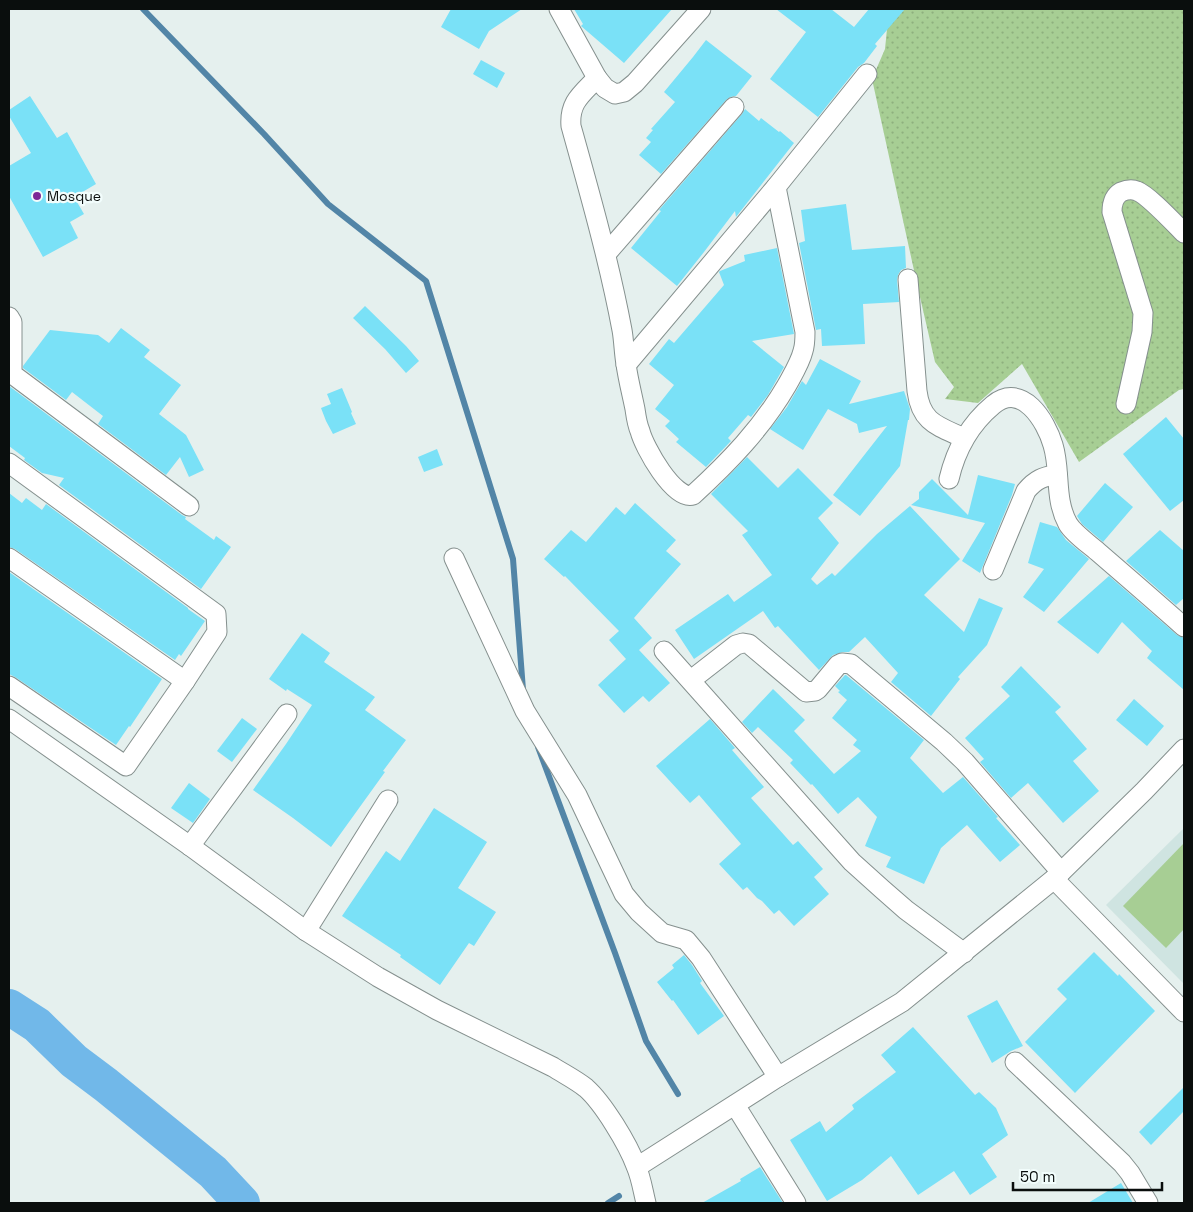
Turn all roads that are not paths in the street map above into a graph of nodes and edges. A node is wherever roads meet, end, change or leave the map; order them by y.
1 (559, 9) edge
2 (701, 9) edge
3 (867, 74) dead end
4 (597, 78) junction
5 (734, 107) dead end
6 (776, 187) junction
7 (1184, 233) edge
8 (606, 254) junction
9 (908, 279) dead end
10 (9, 317) edge
11 (626, 364) junction
12 (1126, 404) dead end
13 (964, 438) junction
14 (9, 464) edge
15 (1056, 474) junction
16 (949, 479) dead end
17 (189, 506) dead end
18 (9, 558) edge
19 (454, 558) dead end
20 (993, 570) dead end
21 (1184, 628) edge
22 (664, 651) dead end
23 (691, 680) junction
24 (185, 681) junction
25 (9, 686) edge
26 (287, 714) dead end
27 (9, 719) edge
28 (1184, 749) edge
29 (388, 800) dead end
30 (190, 846) junction
31 (1057, 875) junction
32 (306, 931) junction
33 (964, 953) junction
34 (1184, 1012) edge
35 (1015, 1062) dead end
36 (778, 1077) junction
37 (734, 1105) junction
38 (637, 1167) junction
39 (646, 1203) edge
40 (796, 1203) edge
41 (1148, 1203) edge

1 - 4 street
2 - 4 street
3 - 6 street
4 - 8 street
5 - 8 street
6 - 11 street
6 - 11 street
7 - 12 street
8 - 11 street
9 - 13 street
10 - 17 street
13 - 15 street
13 - 16 street
14 - 24 street
15 - 20 street
15 - 21 street
18 - 24 street
19 - 36 street
22 - 23 street
23 - 31 street
23 - 33 street
24 - 25 street
26 - 30 street
27 - 30 street
28 - 31 street
29 - 32 street
30 - 32 street
31 - 33 street
31 - 34 street
32 - 38 street
33 - 36 street
35 - 41 street
36 - 37 street
37 - 38 street
37 - 40 street
38 - 39 street

